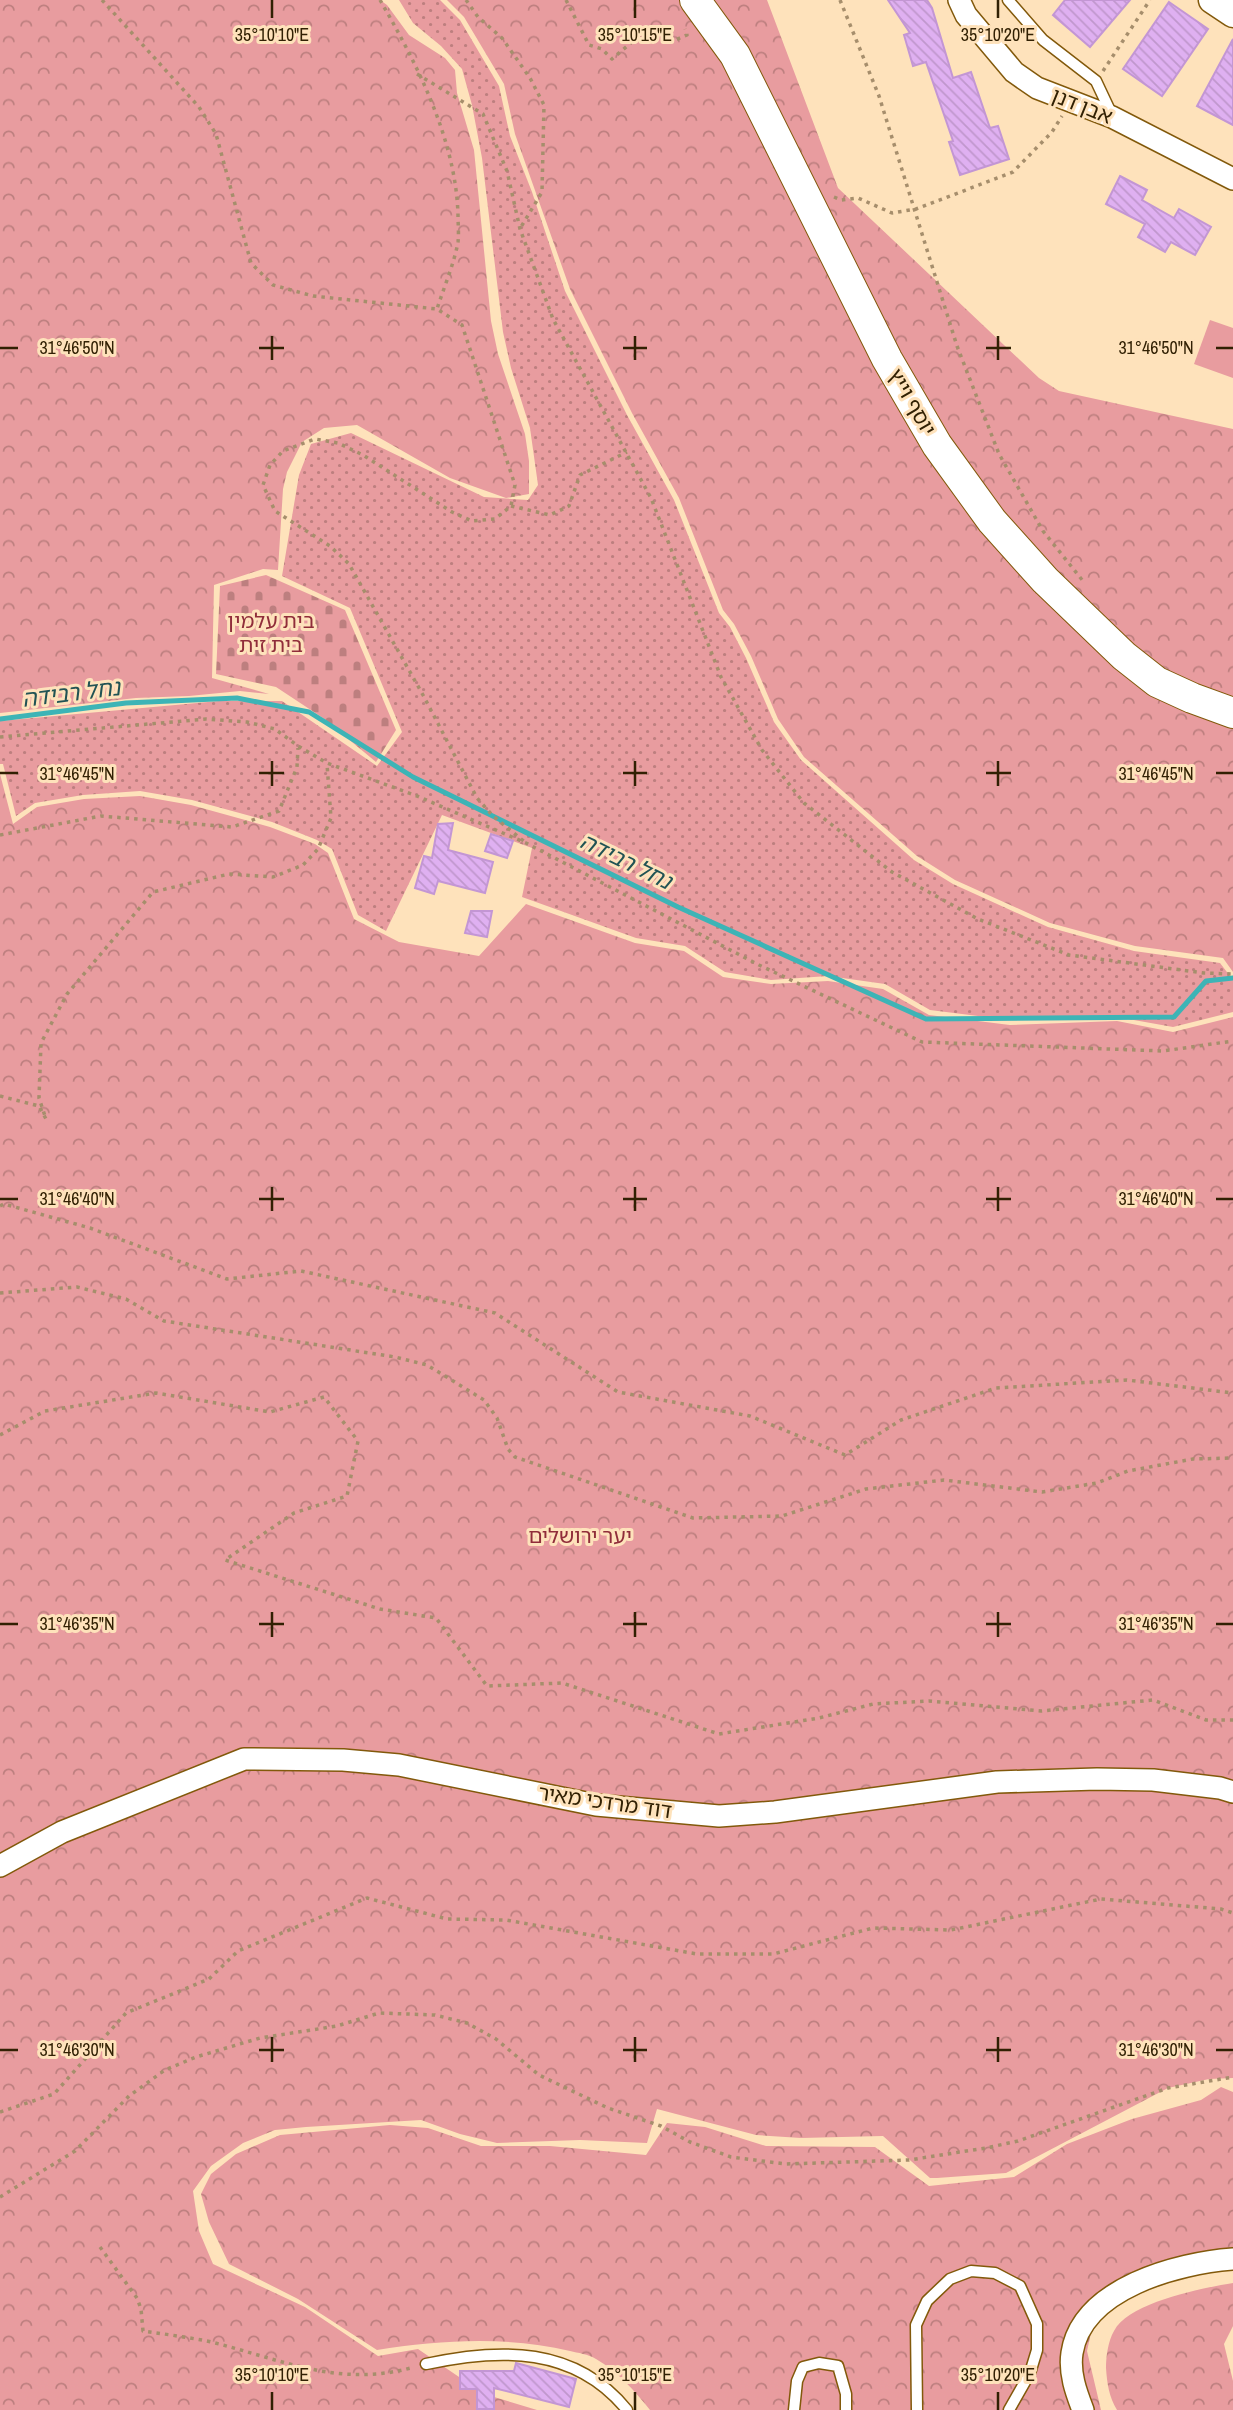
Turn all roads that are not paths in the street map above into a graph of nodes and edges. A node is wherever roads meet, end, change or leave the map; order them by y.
1 (959, 0) edge
2 (1008, 0) edge
3 (1212, 0) edge
4 (689, 12) edge
5 (1233, 14) edge
6 (1112, 117) junction
7 (1233, 179) edge
8 (1233, 713) edge
9 (1233, 1792) edge
10 (0, 1866) edge
11 (1233, 2259) edge
12 (426, 2364) road end
13 (627, 2410) edge
14 (794, 2410) edge
15 (846, 2410) edge
16 (917, 2410) edge
17 (1009, 2410) edge
18 (1083, 2410) edge

1 - 6 street, אבן דנן
2 - 6 lane
3 - 5 street
4 - 8 main road, יוסף וייץ
6 - 7 street, אבן דנן
9 - 10 street, דוד מרדכי מאיר
11 - 18 street
12 - 13 lane
14 - 15 lane
16 - 17 lane

